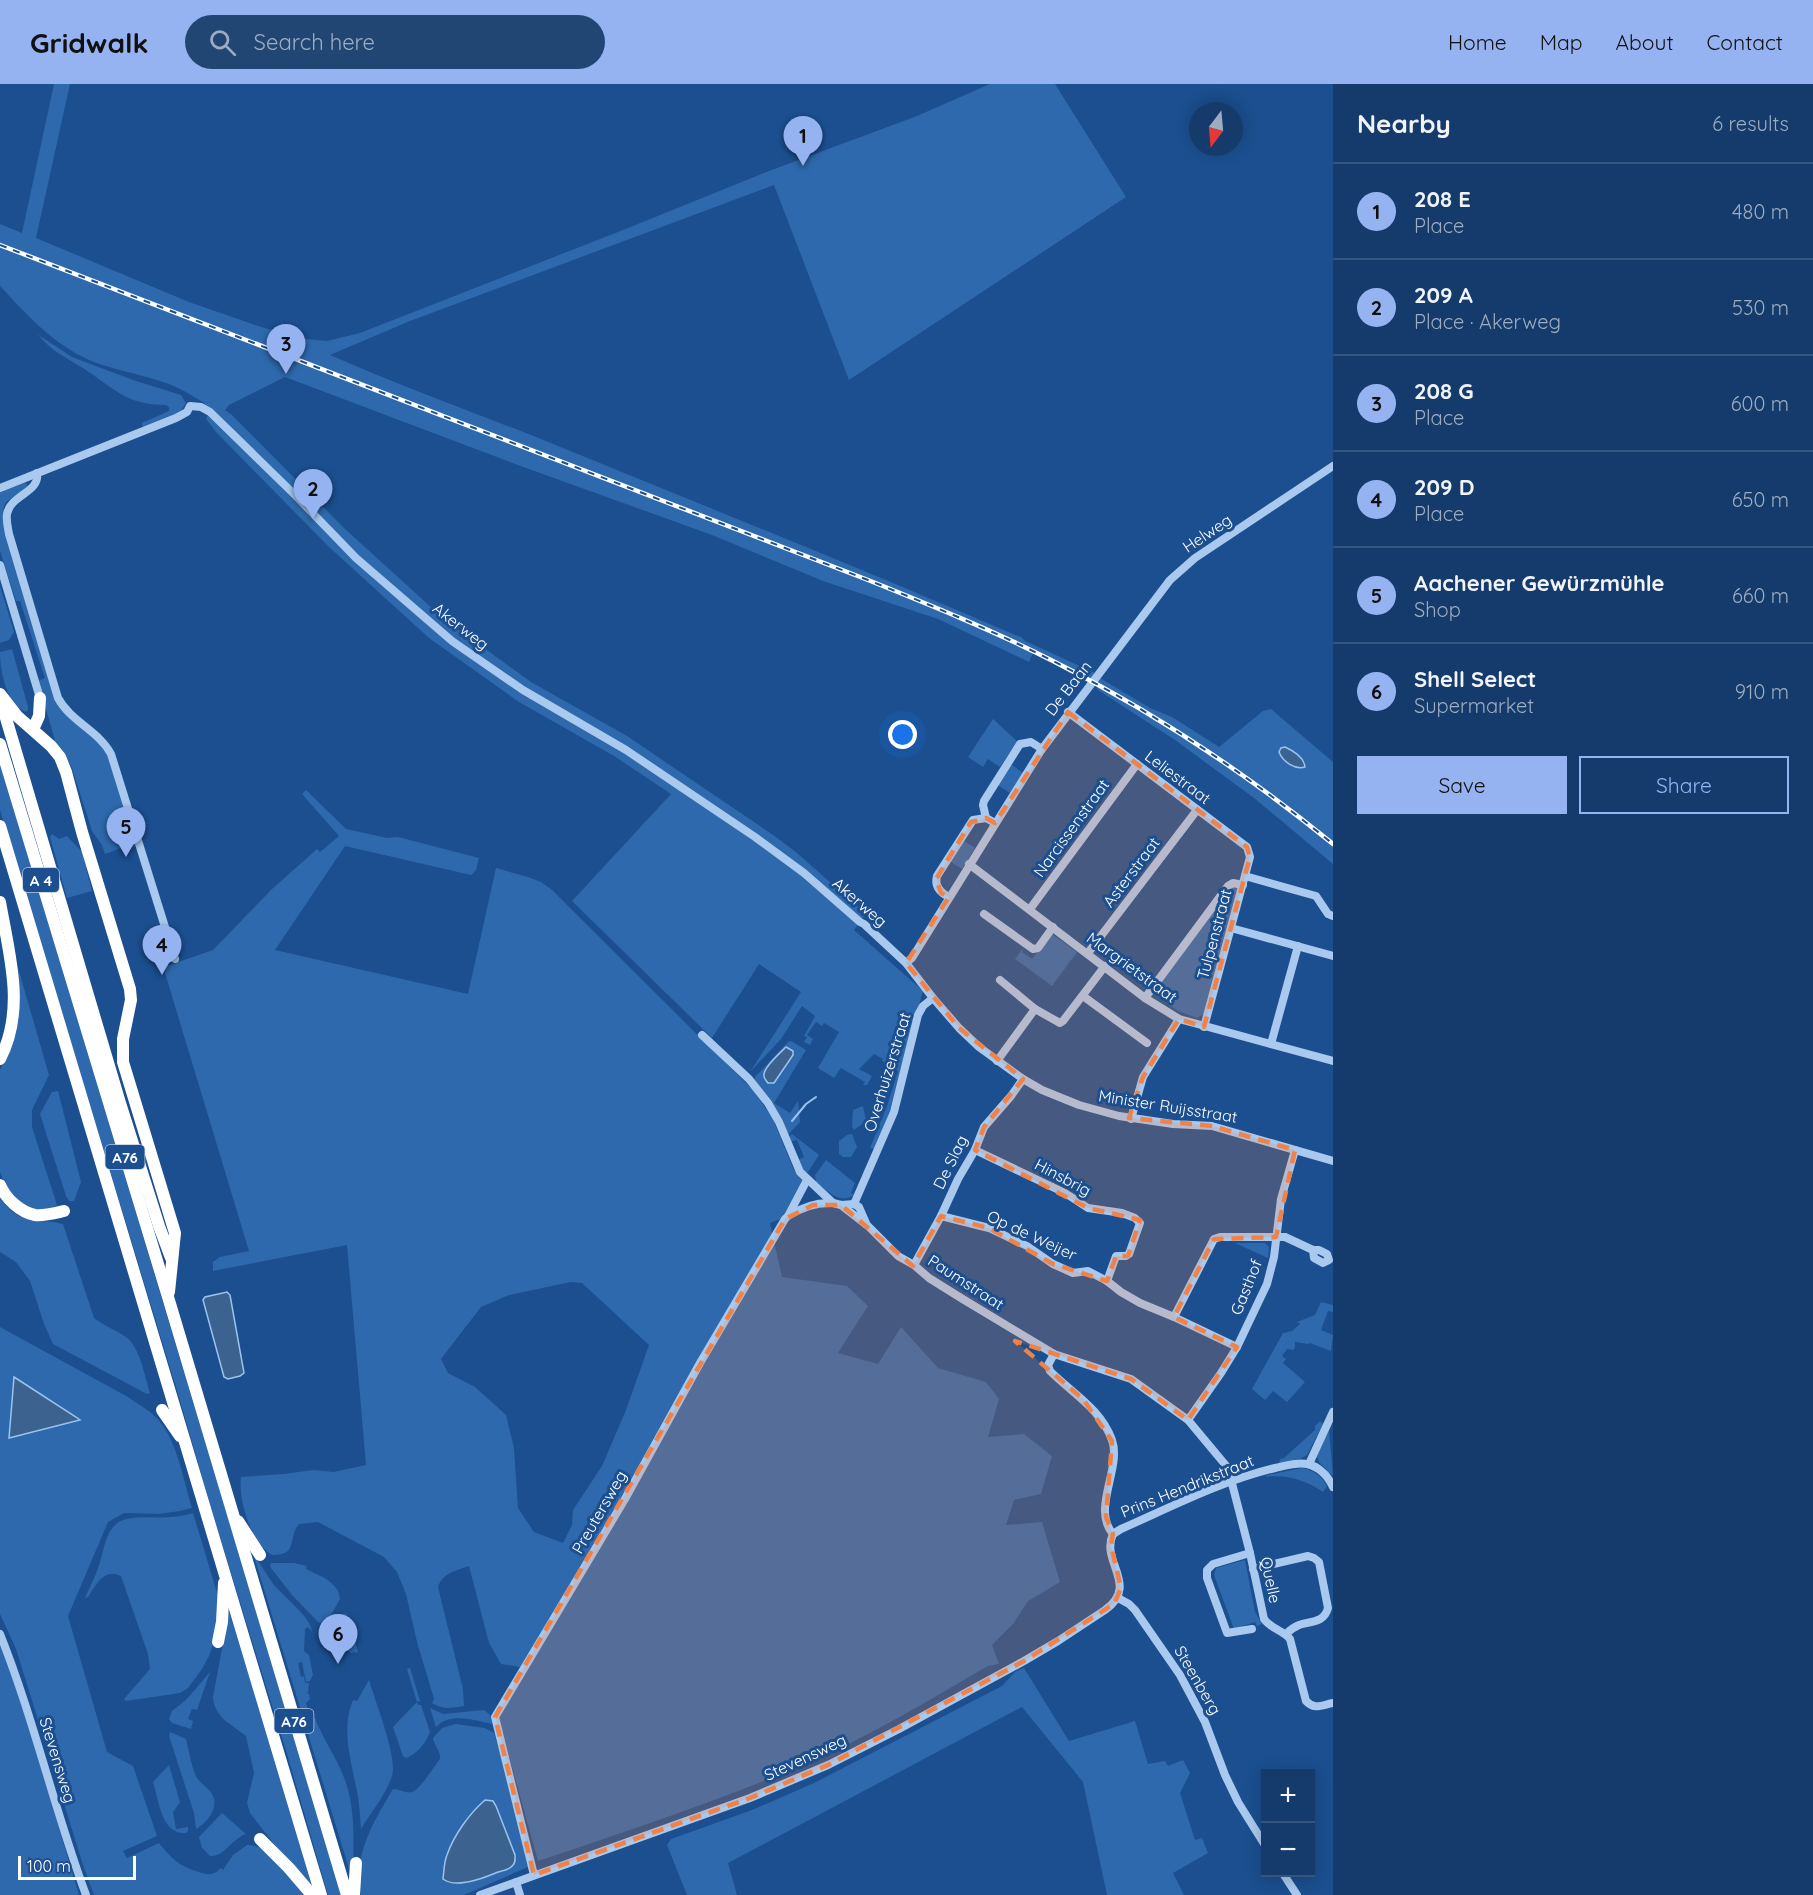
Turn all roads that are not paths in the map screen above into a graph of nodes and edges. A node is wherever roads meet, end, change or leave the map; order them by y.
1 (1333, 466) edge
2 (37, 473) junction
3 (0, 488) edge
4 (0, 565) edge
5 (1119, 647) joint
6 (0, 696) edge
7 (40, 698) joint
8 (1068, 712) junction
9 (29, 726) junction
10 (0, 744) edge
11 (1042, 749) junction
12 (1137, 764) junction
13 (1197, 810) junction
14 (986, 818) junction
15 (995, 824) junction
16 (0, 826) edge
17 (969, 864) junction
18 (1244, 880) junction
19 (949, 897) junction
20 (0, 902) edge
21 (1030, 909) junction
22 (984, 914) dead end
23 (1333, 916) edge
24 (1053, 927) junction
25 (1231, 928) junction
26 (1298, 946) junction
27 (1088, 953) junction
28 (1333, 956) edge
29 (175, 959) dead end
30 (906, 963) junction
31 (1105, 966) junction
32 (1000, 980) dead end
33 (1083, 996) junction
34 (933, 998) junction
35 (1145, 998) junction
36 (1035, 1009) junction
37 (89, 1015) junction
38 (1179, 1019) junction
39 (59, 1023) joint
40 (1204, 1027) junction
41 (702, 1035) dead end
42 (1147, 1043) dead end
43 (1271, 1044) junction
44 (0, 1059) edge
45 (997, 1061) junction
46 (1333, 1061) edge
47 (1023, 1079) junction
48 (1131, 1119) junction
49 (975, 1150) junction
50 (1295, 1150) junction
51 (1333, 1161) edge
52 (807, 1180) junction
53 (0, 1185) edge
54 (837, 1204) junction
55 (854, 1204) junction
56 (64, 1211) dead end
57 (788, 1216) junction
58 (941, 1216) junction
59 (868, 1226) junction
60 (1276, 1237) junction
61 (1313, 1250) dead end
62 (173, 1262) junction
63 (914, 1265) junction
64 (1107, 1281) junction
65 (168, 1297) junction
66 (1174, 1317) junction
67 (1237, 1347) junction
68 (1054, 1354) junction
69 (162, 1410) dead end
70 (1333, 1412) edge
71 (1188, 1420) junction
72 (187, 1448) junction
73 (1309, 1464) junction
74 (1233, 1480) junction
75 (1333, 1487) edge
76 (230, 1508) junction
77 (1113, 1534) junction
78 (1250, 1552) junction
79 (260, 1556) dead end
80 (1253, 1569) junction
81 (224, 1572) junction
82 (1118, 1598) junction
83 (1252, 1629) dead end
84 (0, 1634) edge
85 (1286, 1634) junction
86 (218, 1642) dead end
87 (1333, 1703) edge
88 (260, 1839) dead end
89 (1261, 1839) edge
90 (356, 1863) dead end
91 (534, 1875) junction
92 (1285, 1877) edge
93 (516, 1882) junction
94 (86, 1895) edge
95 (312, 1895) edge
96 (321, 1895) edge
97 (347, 1895) edge
98 (354, 1895) edge
99 (480, 1895) edge
100 (520, 1895) edge
101 (1297, 1895) edge

1 - 5 street, Helweg
2 - 3 street, Akerweg
2 - 29 street
2 - 30 street, Akerweg
4 - 7 street
5 - 8 street, De Baan
6 - 9 highway
6 - 37 highway
7 - 9 highway
8 - 11 street, De Baan
8 - 12 street, Leliestraat
9 - 62 highway, A76
10 - 37 highway, A 4
11 - 14 street
11 - 15 street, De Baan
12 - 13 street, Leliestraat
12 - 21 street, Narcissenstraat
13 - 18 street, Leliestraat
13 - 27 street, Asterstraat
14 - 15 street
14 - 19 street
15 - 17 street, De Baan
16 - 39 highway, A 4
17 - 19 street, De Baan
17 - 21 street, Margrietstraat
18 - 23 street
18 - 25 street, Tulpenstraat
18 - 35 street, Tulpenstraat
19 - 30 street, De Baan
20 - 44 highway
21 - 24 street, Margrietstraat
22 - 24 street
24 - 27 street, Margrietstraat
25 - 26 street
25 - 40 street, Tulpenstraat
26 - 28 street
26 - 43 street
27 - 31 street, Margrietstraat
30 - 34 street, Minister Ruijsstraat
31 - 33 street
31 - 35 street, Margrietstraat
32 - 36 street
33 - 36 street
33 - 42 street
34 - 45 street, Minister Ruijsstraat
34 - 55 street, Overhuizerstraat
35 - 38 street, Margrietstraat
36 - 45 street
37 - 62 highway, A76
37 - 65 highway, A76
38 - 40 street, Margrietstraat
38 - 48 street
39 - 72 highway, A76
40 - 43 street, Margrietstraat
41 - 52 street
43 - 46 street, Margrietstraat
45 - 47 street, Minister Ruijsstraat
47 - 48 street, Minister Ruijsstraat
47 - 49 street, De Slag
48 - 50 street, Minister Ruijsstraat
49 - 58 street, De Slag
49 - 64 street, Hinsbrig
50 - 51 street, Minister Ruijsstraat
50 - 60 street, Gasthof
52 - 54 street
52 - 57 street, Preutersweg
53 - 56 highway
54 - 55 street
54 - 57 street
54 - 59 street, Paumstraat
55 - 59 street, Paumstraat
57 - 91 street, Preutersweg
58 - 63 street, De Slag
58 - 64 street, Op de Weijer
59 - 63 street, Paumstraat
60 - 61 street
60 - 66 street
60 - 67 street, Gasthof
62 - 65 highway, A76
63 - 68 street, Paumstraat
64 - 66 street, Op de Weijer
65 - 76 highway, A76
66 - 67 street, Op de Weijer
67 - 71 street, Gasthof
68 - 71 street, Paumstraat
68 - 77 street
69 - 72 highway, A76
70 - 73 street
71 - 74 street, Quelle
72 - 81 highway, A76
73 - 74 street, Prins Hendrikstraat
73 - 75 street
74 - 77 street, Prins Hendrikstraat
74 - 78 street, Quelle
76 - 79 highway, A76
76 - 97 highway, A76
77 - 82 street
78 - 80 street, Quelle
78 - 83 street
80 - 85 street, Quelle
80 - 85 street
81 - 86 highway, A76
81 - 96 highway, A76
82 - 89 street, Steenberg
82 - 91 street, Stevensweg
84 - 94 street, Stevensweg
85 - 87 street
88 - 95 highway
90 - 98 highway
91 - 93 street, Stevensweg
92 - 101 street
93 - 99 street, Stevensweg
93 - 100 street

